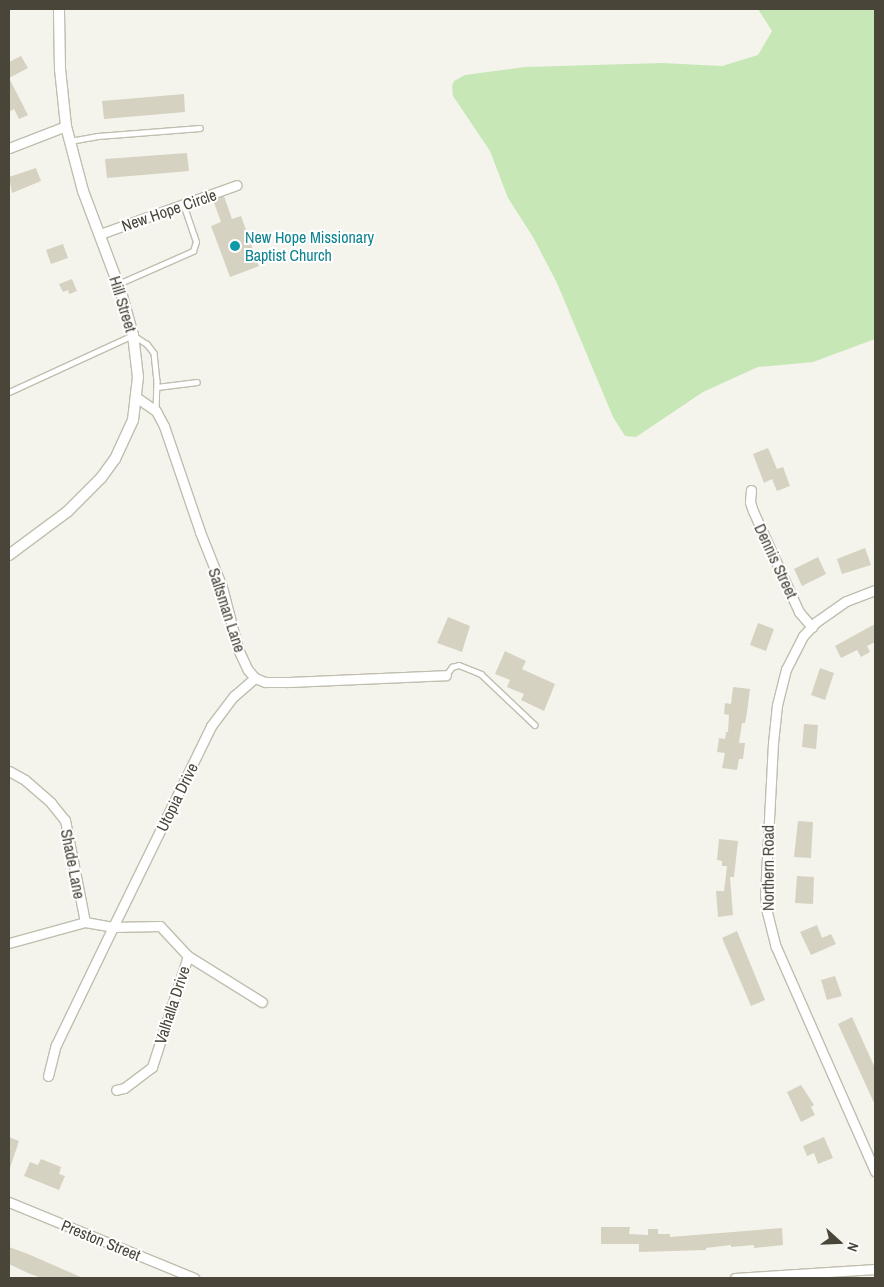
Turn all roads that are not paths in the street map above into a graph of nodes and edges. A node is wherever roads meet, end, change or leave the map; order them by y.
1 (59, 9) edge
2 (66, 126) junction
3 (200, 128) dead end
4 (70, 141) junction
5 (9, 148) edge
6 (237, 185) dead end
7 (183, 204) junction
8 (100, 234) junction
9 (118, 284) junction
10 (133, 335) junction
11 (197, 382) dead end
12 (157, 387) junction
13 (9, 392) edge
14 (136, 397) junction
15 (156, 411) junction
16 (751, 490) dead end
17 (9, 555) edge
18 (875, 590) edge
19 (812, 627) junction
20 (446, 675) joint
21 (255, 678) junction
22 (534, 725) dead end
23 (9, 770) edge
24 (85, 922) junction
25 (113, 927) junction
26 (9, 943) edge
27 (188, 956) junction
28 (262, 1002) dead end
29 (48, 1076) dead end
30 (116, 1090) dead end
31 (875, 1171) edge
32 (9, 1202) edge
33 (875, 1269) edge
34 (194, 1278) edge
35 (735, 1278) edge

1 - 2 street, Hill Street
2 - 4 street, Hill Street
2 - 5 street
3 - 4 lane
4 - 8 street, Hill Street
6 - 7 street, New Hope Circle
7 - 8 street, New Hope Circle
7 - 9 lane
8 - 9 street, Hill Street
9 - 10 street, Hill Street
10 - 12 lane
10 - 13 lane
10 - 14 street, Hill Street
11 - 12 lane
12 - 15 lane
14 - 15 street, Saltsman Lane
14 - 17 street, Hill Street
15 - 21 street, Saltsman Lane
16 - 19 street, Dennis Street
18 - 19 street, Northern Road
19 - 31 street, Northern Road
20 - 21 street
20 - 22 lane
21 - 25 street, Utopia Drive
23 - 24 street, Shade Lane
24 - 25 street, Valhalla Drive
24 - 26 street, Valhalla Drive
25 - 27 street, Valhalla Drive
25 - 29 street
27 - 28 street
27 - 30 street, Valhalla Drive
32 - 34 street, Preston Street
33 - 35 street

